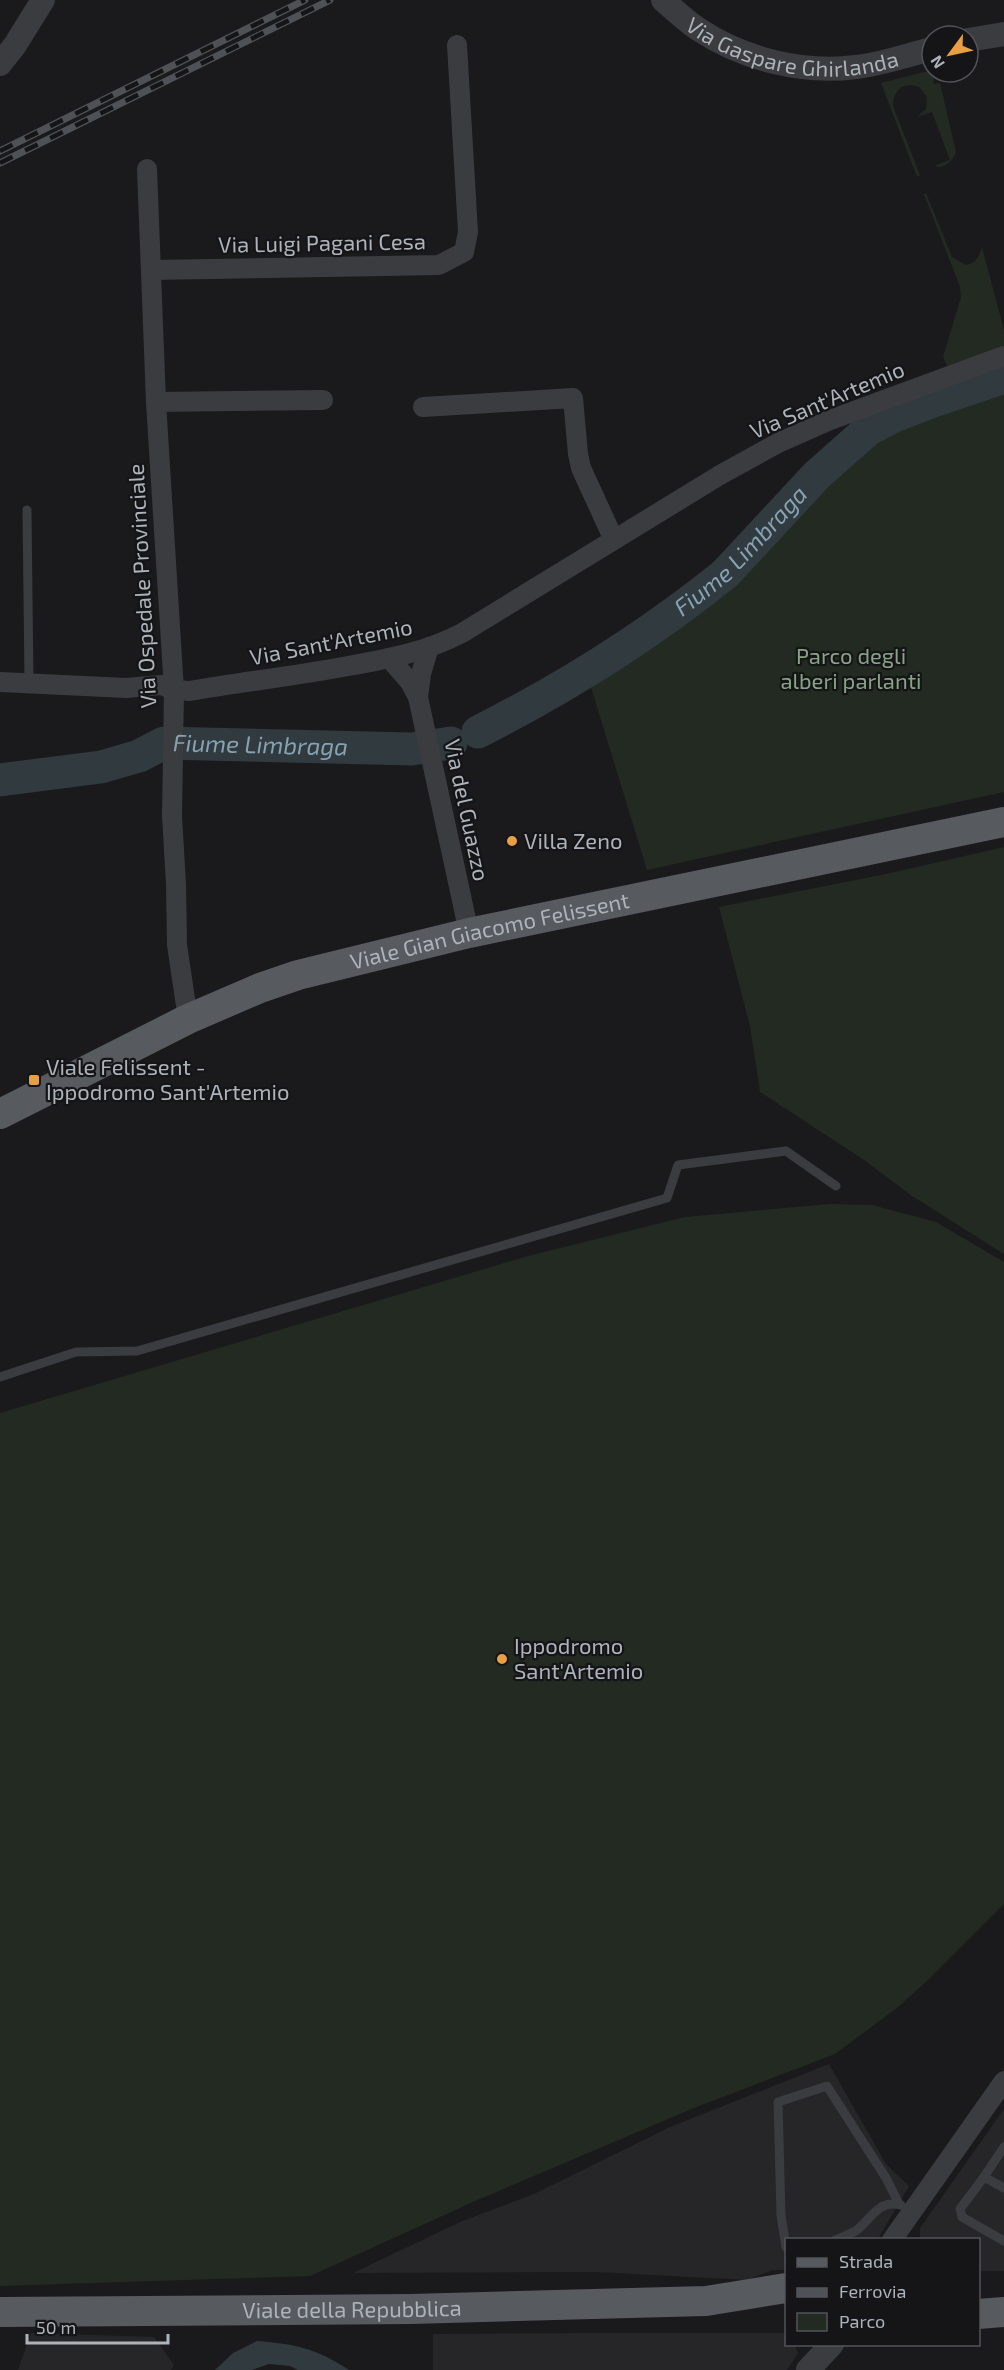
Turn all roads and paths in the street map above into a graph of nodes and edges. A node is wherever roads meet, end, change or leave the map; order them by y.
1 (43, 0) edge
2 (663, 0) edge
3 (1004, 34) edge
4 (980, 38) edge
5 (458, 45) dead end
6 (920, 52) edge
7 (0, 64) edge
8 (147, 169) dead end
9 (151, 270) junction
10 (1004, 356) edge
11 (323, 400) dead end
12 (156, 402) junction
13 (423, 407) dead end
14 (27, 510) dead end
15 (614, 540) junction
16 (429, 647) junction
17 (389, 658) junction
18 (0, 682) edge
19 (29, 683) junction
20 (174, 690) junction
21 (418, 697) junction
22 (1004, 822) edge
23 (469, 933) junction
24 (188, 1019) junction
25 (0, 1114) edge
26 (836, 1185) dead end
27 (0, 1377) edge
28 (1004, 2082) edge
29 (1004, 2147) edge
30 (984, 2177) junction
31 (1004, 2188) edge
32 (901, 2225) edge
33 (840, 2238) edge
34 (785, 2241) edge
35 (1004, 2241) edge
36 (785, 2288) edge
37 (980, 2298) edge
38 (1004, 2299) edge
39 (706, 2301) junction
40 (785, 2308) edge
41 (0, 2312) edge
42 (1004, 2312) edge
43 (980, 2314) edge
44 (829, 2346) edge
45 (812, 2360) edge

1 - 7 street
2 - 6 street, Via Gaspare Ghirlanda
3 - 4 street
5 - 9 street, Via Luigi Pagani Cesa
8 - 9 street, Via Ospedale Provinciale
9 - 12 street, Via Ospedale Provinciale
10 - 15 street, Via Sant'Artemio
11 - 12 street
12 - 20 street, Via Ospedale Provinciale
13 - 15 street
14 - 19 lane
15 - 16 street, Via Sant'Artemio
16 - 17 street, Via Sant'Artemio
16 - 21 street, Via del Guazzo
17 - 20 street, Via Sant'Artemio
17 - 21 street, Via del Guazzo
18 - 19 street, Via Sant'Artemio
19 - 20 street, Via Sant'Artemio
20 - 24 street, Via Ospedale Provinciale
21 - 23 street, Via del Guazzo
22 - 23 main road, Viale Gian Giacomo Felissent
23 - 24 main road, Viale Gian Giacomo Felissent
24 - 25 main road, Viale Gian Giacomo Felissent
26 - 27 lane
28 - 32 street
29 - 30 lane
30 - 31 lane
30 - 35 lane
32 - 33 lane
32 - 34 lane
36 - 39 main road, Viale della Repubblica
37 - 38 main road
39 - 40 main road, Viale della Repubblica
39 - 41 main road, Viale della Repubblica
42 - 43 main road
44 - 45 street

